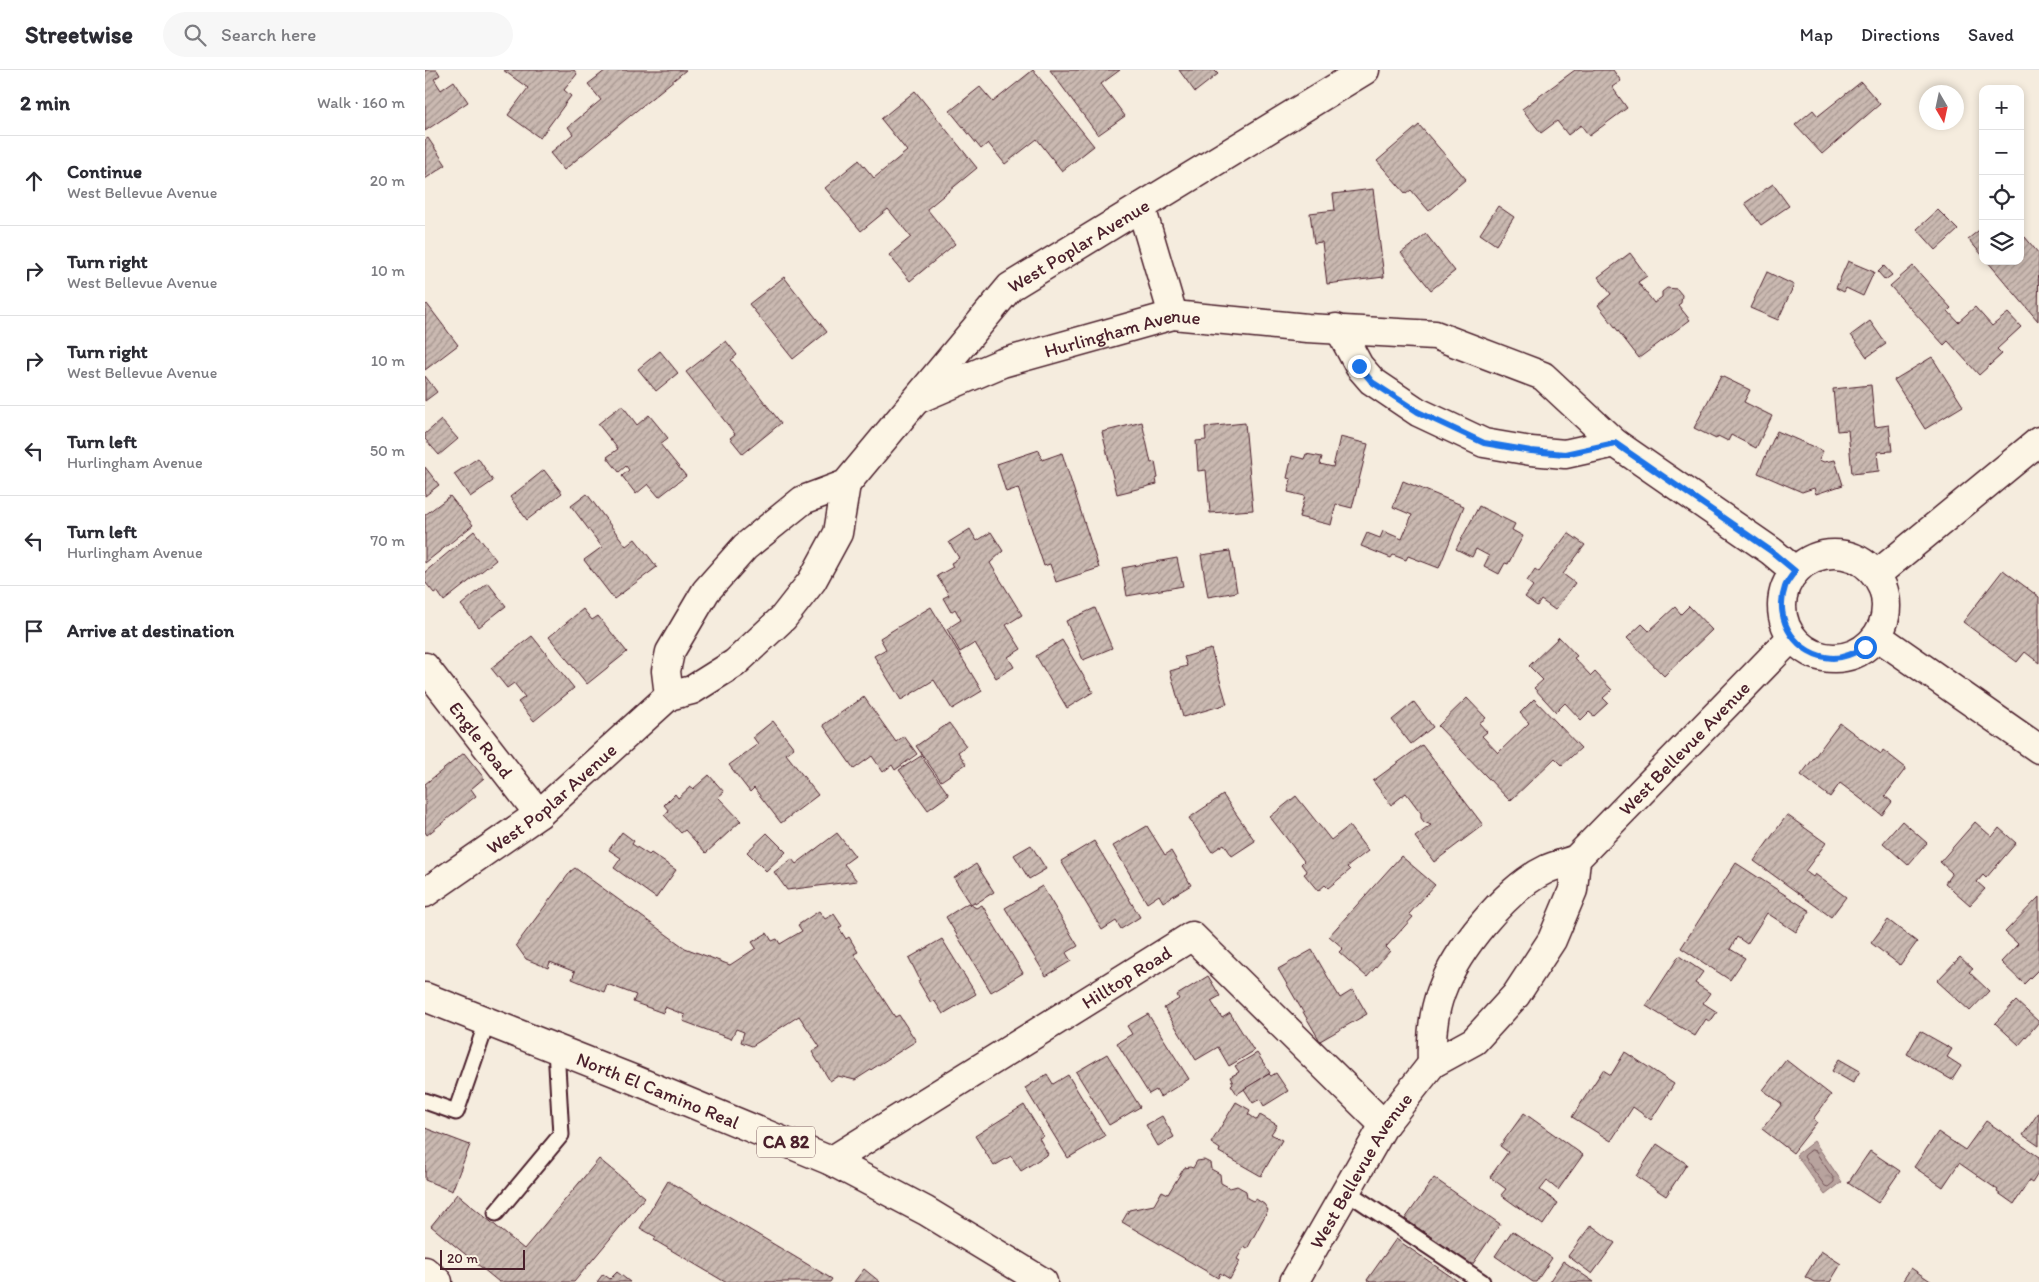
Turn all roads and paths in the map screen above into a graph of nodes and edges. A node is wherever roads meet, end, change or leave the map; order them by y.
1 (1365, 70) edge
2 (1141, 207) junction
3 (1173, 315) junction
4 (1336, 328) junction
5 (917, 399) junction
6 (2039, 441) edge
7 (1615, 443) junction
8 (846, 484) junction
9 (1795, 571) junction
10 (1876, 575) junction
11 (1877, 636) junction
12 (1791, 637) junction
13 (425, 666) edge
14 (669, 696) junction
15 (2039, 749) edge
16 (539, 814) junction
17 (1576, 859) junction
18 (425, 893) edge
19 (425, 997) edge
20 (487, 1022) junction
21 (556, 1049) junction
22 (1433, 1064) junction
23 (425, 1101) edge
24 (1384, 1126) junction
25 (831, 1161) junction
26 (1347, 1191) junction
27 (496, 1213) dead end
28 (425, 1271) edge
29 (438, 1282) edge
30 (1043, 1282) edge
31 (1295, 1282) edge
32 (1482, 1282) edge

1 - 2 street, West Poplar Avenue
2 - 3 street
2 - 5 street, West Poplar Avenue
3 - 4 street, Hurlingham Avenue
3 - 5 street, Hurlingham Avenue
4 - 7 street, Hurlingham Avenue
4 - 7 street
5 - 8 street, West Poplar Avenue
6 - 10 street
7 - 9 street, Hurlingham Avenue
8 - 14 street, West Poplar Avenue
8 - 14 street, West Poplar Avenue
9 - 10 street
9 - 12 street
10 - 11 street
11 - 12 street
11 - 15 street
12 - 17 street, West Bellevue Avenue
13 - 16 street, Engle Road
14 - 16 street, West Poplar Avenue
16 - 18 street, West Poplar Avenue
17 - 22 street, West Bellevue Avenue
17 - 22 street, West Bellevue Avenue
19 - 20 street, North El Camino Real / CA 82
20 - 21 street, North El Camino Real / CA 82
20 - 23 lane
21 - 25 street, North El Camino Real / CA 82
21 - 27 lane
22 - 24 street, West Bellevue Avenue
24 - 25 street, Hilltop Road
24 - 26 street, West Bellevue Avenue
25 - 30 street, North El Camino Real / CA 82
26 - 31 street, West Bellevue Avenue
26 - 32 lane
28 - 29 street

